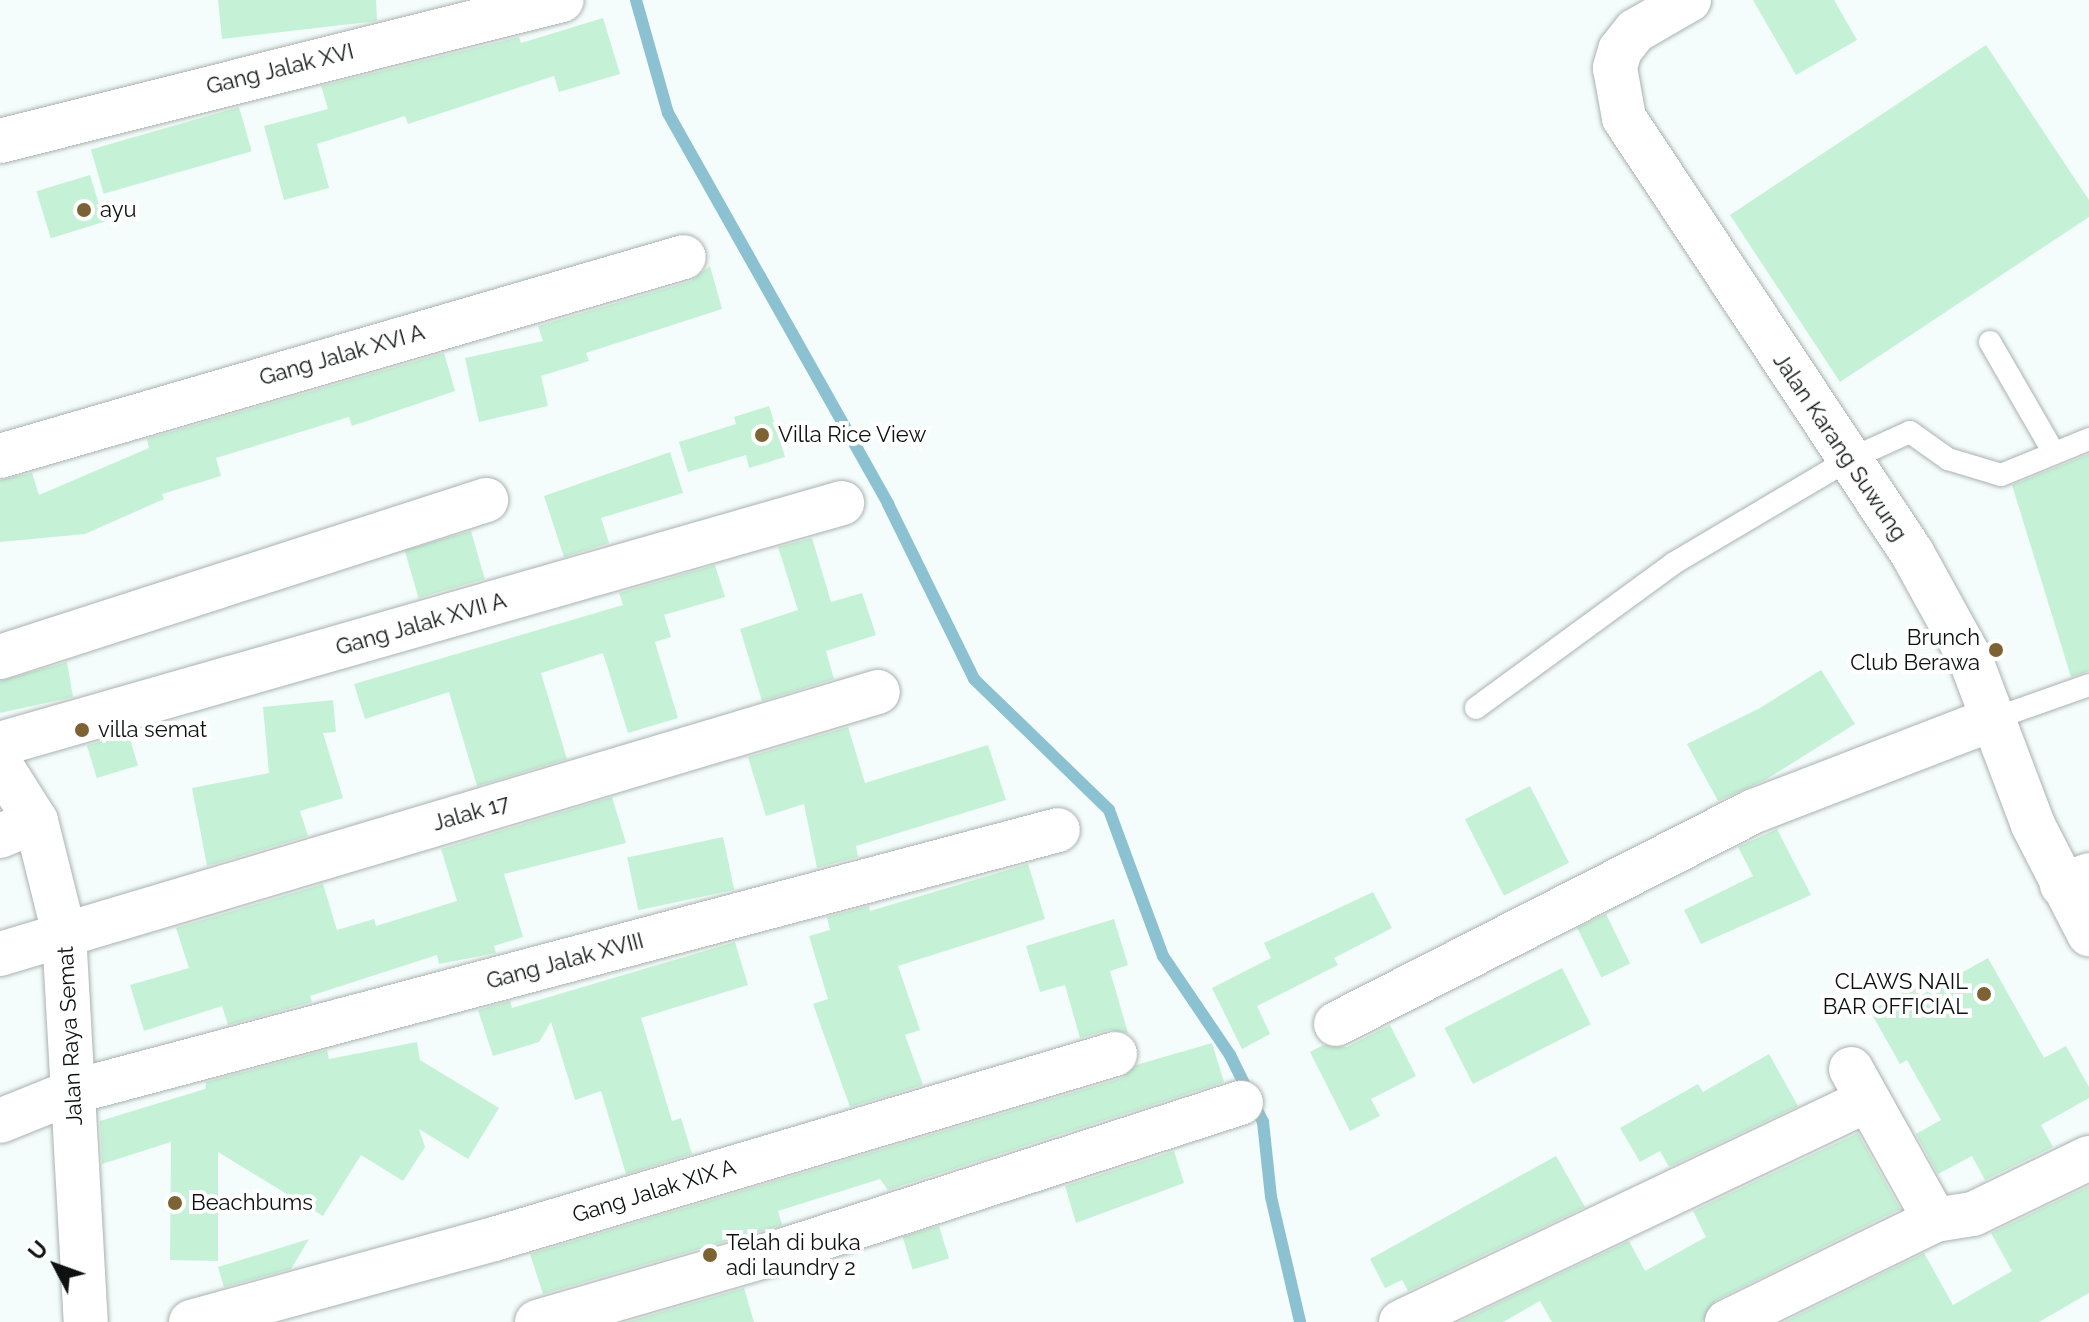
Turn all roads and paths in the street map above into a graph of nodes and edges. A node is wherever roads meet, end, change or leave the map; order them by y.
1 (562, 0) edge
2 (1689, 0) edge
3 (0, 141) edge
4 (684, 257) dead end
5 (1990, 342) dead end
6 (2089, 439) edge
7 (2054, 453) junction
8 (0, 456) edge
9 (1848, 460) junction
10 (486, 500) dead end
11 (842, 503) dead end
12 (0, 657) edge
13 (2089, 685) edge
14 (878, 692) dead end
15 (1476, 708) dead end
16 (1993, 719) junction
17 (0, 744) edge
18 (0, 764) edge
19 (18, 829) edge
20 (1058, 830) dead end
21 (2075, 880) edge
22 (64, 933) junction
23 (2089, 934) edge
24 (0, 954) edge
25 (1336, 1024) dead end
26 (1115, 1054) dead end
27 (72, 1092) junction
28 (1241, 1103) dead end
29 (0, 1121) edge
30 (2089, 1158) edge
31 (1935, 1220) junction
32 (86, 1322) edge
33 (191, 1322) edge
34 (537, 1322) edge
35 (1401, 1322) edge
36 (1727, 1322) edge

1 - 3 street, Gang Jalak XVI
2 - 9 street, Jalan Karang Suwung
4 - 8 street, Gang Jalak XVI A
5 - 7 lane
6 - 7 lane
7 - 9 lane
9 - 15 lane
9 - 16 street, Jalan Karang Suwung
10 - 12 street
11 - 17 street, Gang Jalak XVII A
13 - 16 lane
14 - 22 street, Jalak 17
16 - 21 street, Jalan Karang Suwung
16 - 25 street
18 - 19 street, Jalan Raya Semat
19 - 22 street, Jalan Raya Semat
20 - 27 street, Gang Jalak XVIII
21 - 23 street, Jalan Karang Suwung
22 - 24 street, Jalak 17
22 - 27 street, Jalan Raya Semat
26 - 33 street, Gang Jalak XIX A
27 - 29 street, Gang Jalak XVIII
27 - 32 street, Jalan Raya Semat
28 - 34 street
30 - 31 street
31 - 35 street
31 - 36 street

